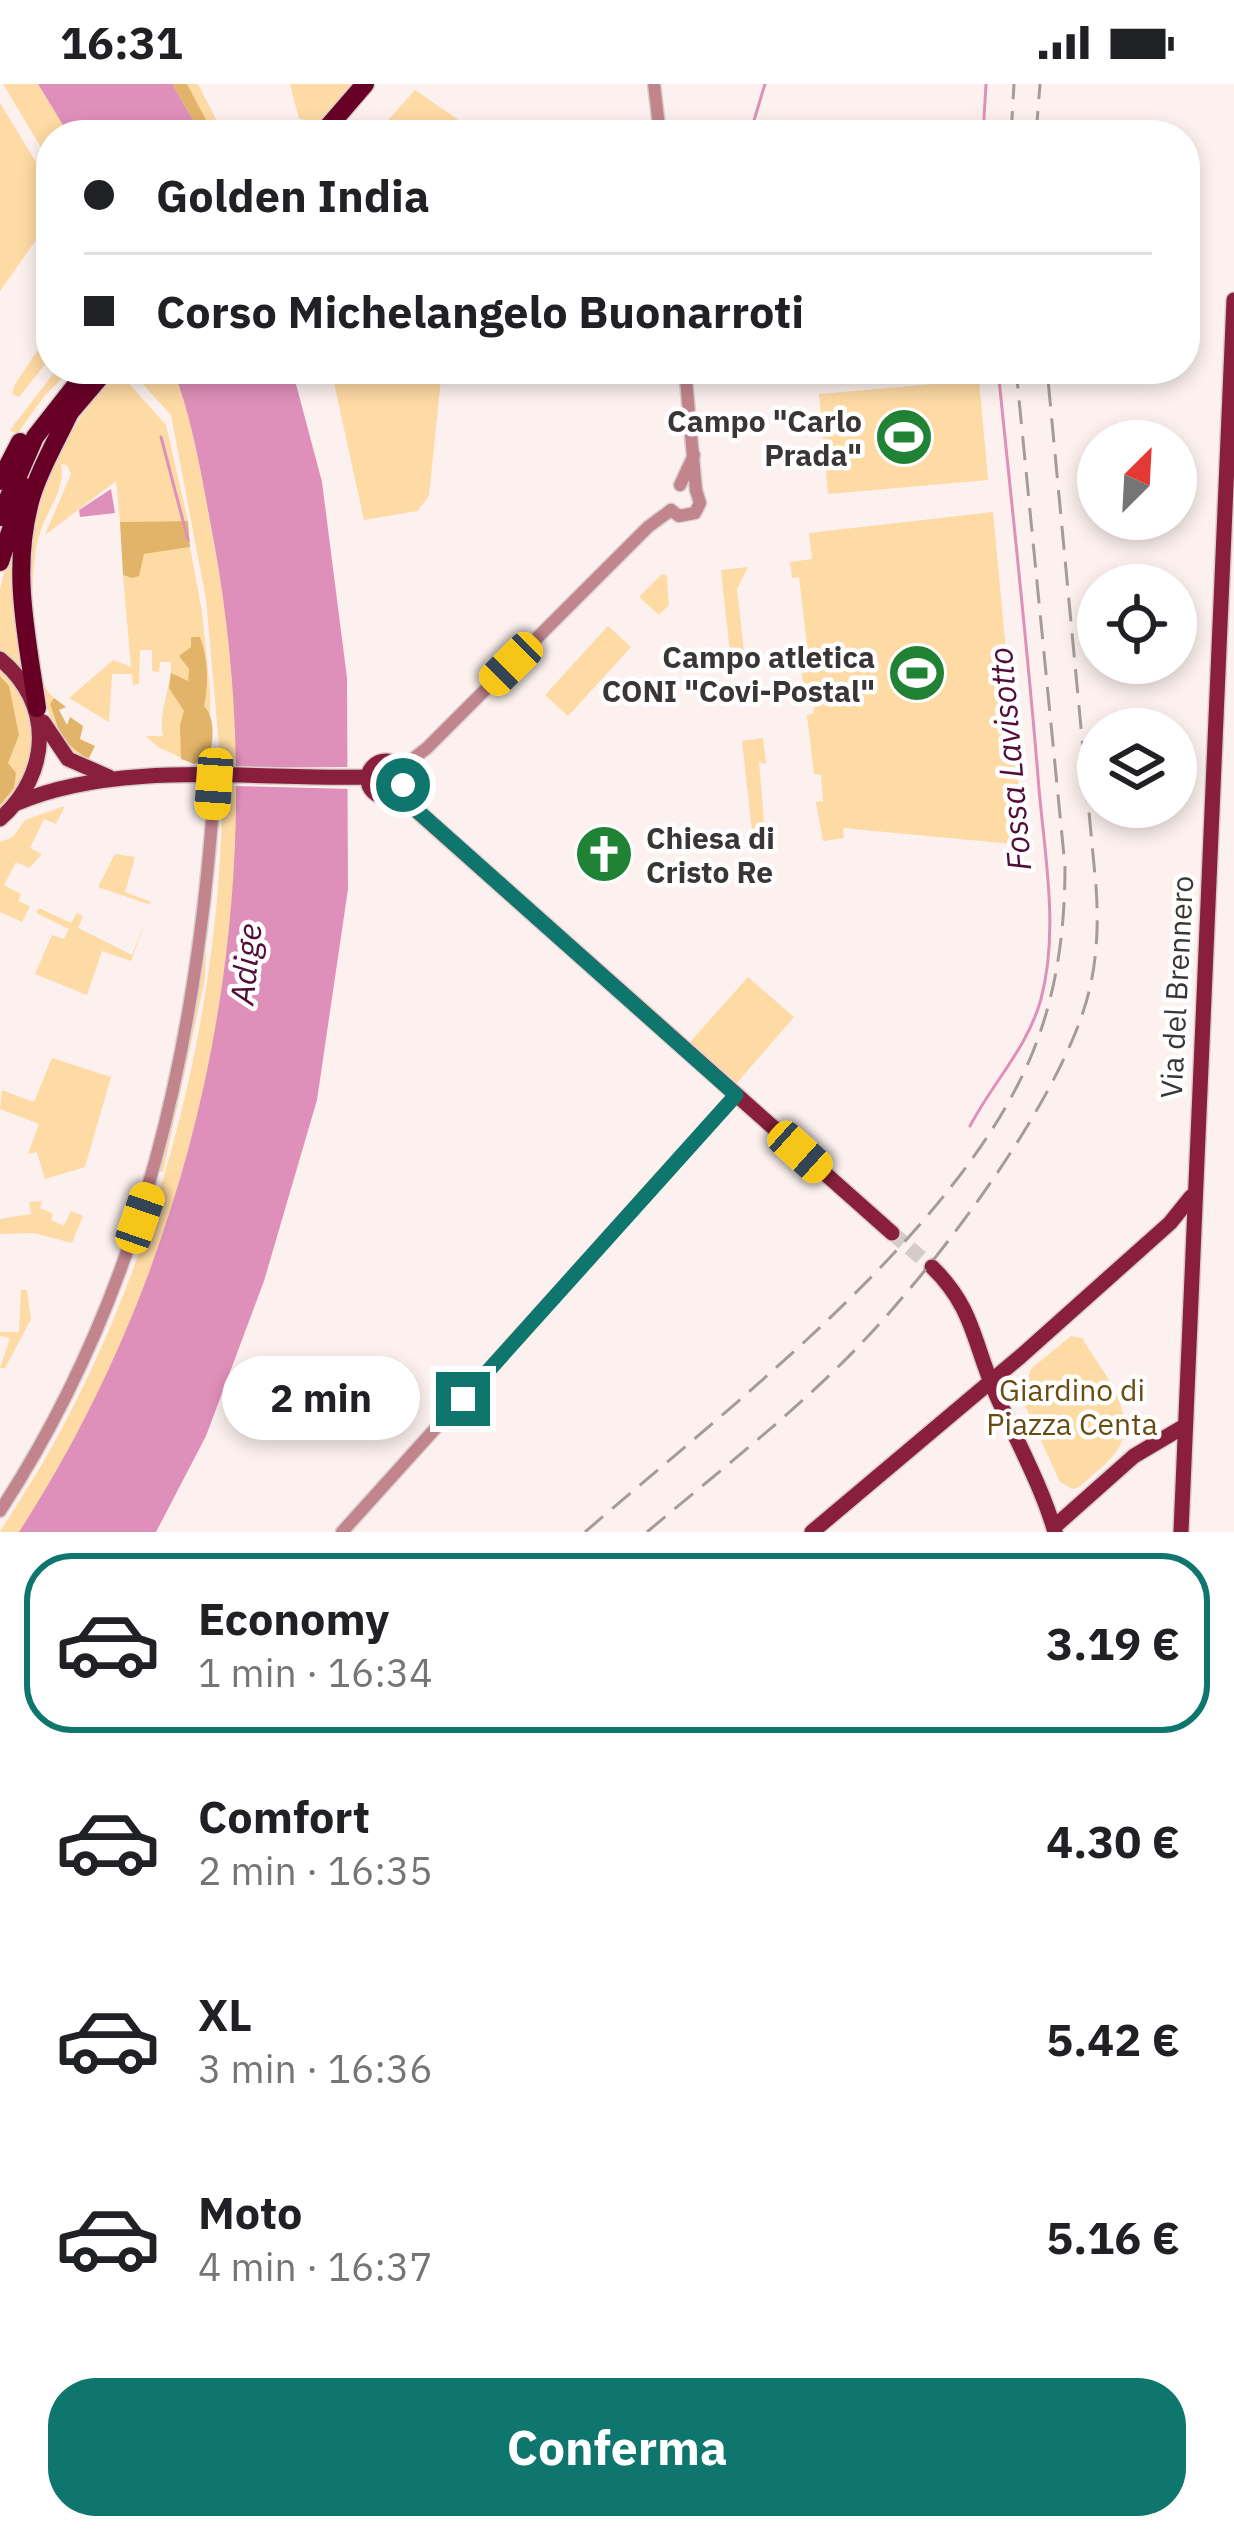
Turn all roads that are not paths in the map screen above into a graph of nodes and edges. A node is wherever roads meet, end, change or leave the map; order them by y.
1 (365, 84) edge
2 (378, 84) edge
3 (654, 84) edge
4 (334, 120) edge
5 (350, 120) edge
6 (658, 120) edge
7 (1234, 300) edge
8 (66, 384) edge
9 (79, 384) edge
10 (94, 384) edge
11 (687, 384) edge
12 (71, 410) junction
13 (694, 454) junction
14 (0, 481) edge
15 (680, 485) junction
16 (696, 490) junction
17 (671, 510) junction
18 (0, 517) edge
19 (0, 562) edge
20 (0, 659) edge
21 (38, 710) junction
22 (400, 769) junction
23 (218, 777) junction
24 (361, 777) junction
25 (118, 778) junction
26 (398, 793) junction
27 (17, 803) junction
28 (0, 819) edge
29 (736, 1095) junction
30 (1194, 1192) junction
31 (1170, 1223) junction
32 (892, 1233) tunnel mouth
33 (1191, 1239) junction
34 (932, 1267) tunnel mouth
35 (980, 1343) junction
36 (1021, 1356) junction
37 (990, 1380) junction
38 (1003, 1410) junction
39 (1183, 1427) junction
40 (1039, 1491) junction
41 (1092, 1495) junction
42 (0, 1511) edge
43 (1054, 1530) edge
44 (342, 1532) edge
45 (812, 1532) edge
46 (1180, 1532) edge

1 - 4 highway
2 - 5 highway
3 - 6 street
7 - 30 main road, Via del Brennero
8 - 14 highway
9 - 18 highway
10 - 12 highway
11 - 13 street
12 - 19 highway
12 - 21 highway
13 - 15 street
13 - 16 street
15 - 16 street
15 - 17 street
16 - 17 street
17 - 22 street
20 - 21 main road
21 - 25 main road
21 - 27 main road
22 - 24 main road
22 - 26 main road
23 - 24 main road
23 - 25 main road
23 - 42 street
24 - 26 main road
25 - 27 main road
26 - 29 main road
27 - 28 main road
29 - 32 main road
29 - 44 street
30 - 31 main road
30 - 33 main road, Via del Brennero
31 - 33 main road
31 - 36 main road
33 - 39 main road, Via del Brennero
34 - 35 main road
35 - 36 main road
35 - 37 main road
36 - 37 main road
36 - 38 main road
37 - 38 main road
37 - 45 main road
38 - 40 main road
39 - 41 main road
39 - 46 main road, Via del Brennero
40 - 41 main road
40 - 43 main road
41 - 43 main road

